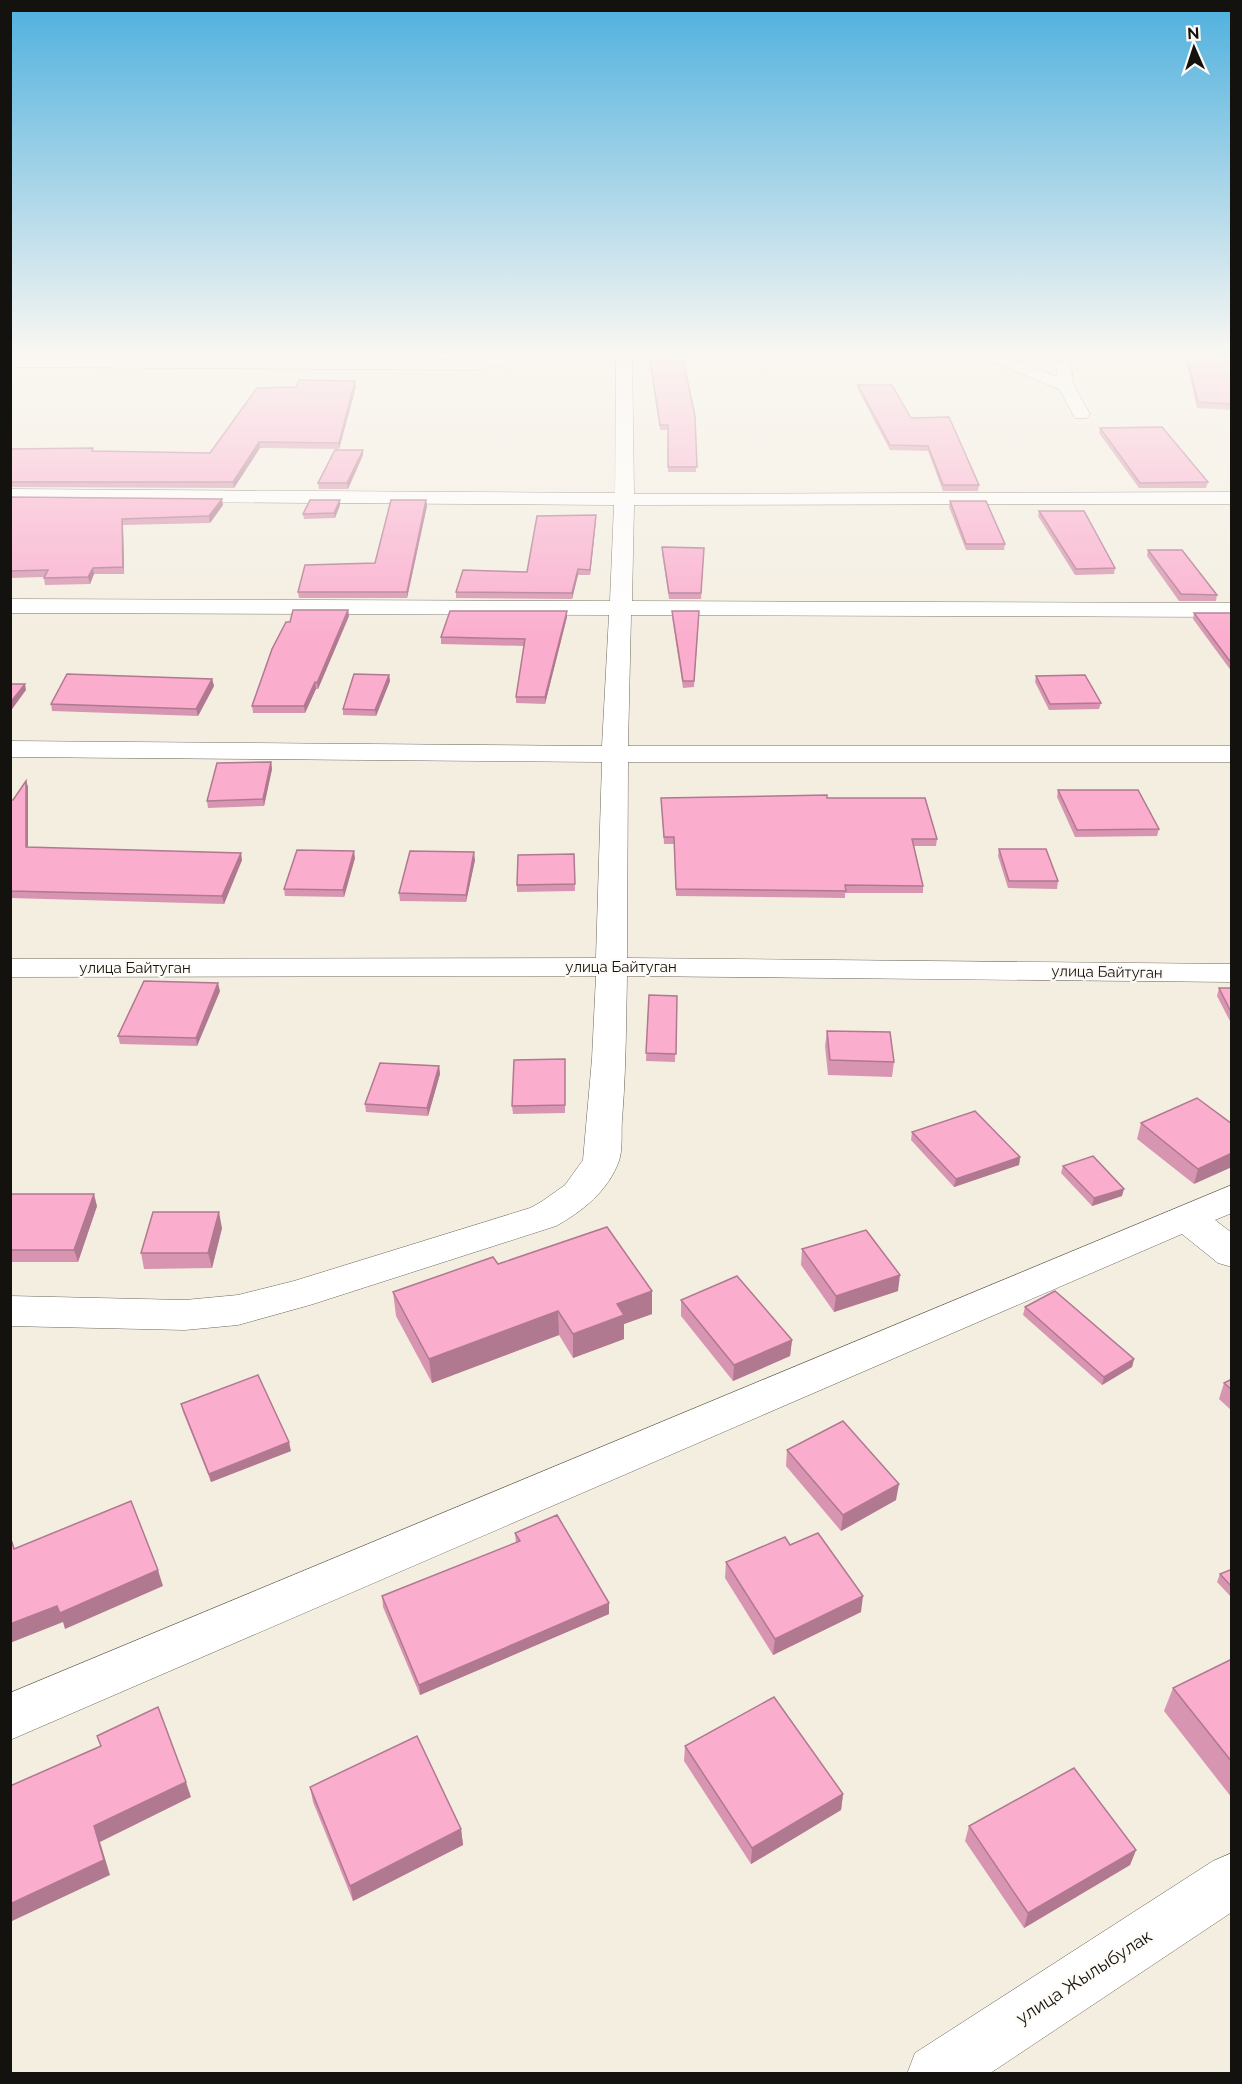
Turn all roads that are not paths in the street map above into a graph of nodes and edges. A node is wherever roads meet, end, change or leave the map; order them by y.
1 (624, 447) edge
2 (10, 495) edge
3 (1232, 498) edge
4 (624, 499) junction
5 (10, 606) edge
6 (620, 610) junction
7 (1232, 610) edge
8 (10, 750) edge
9 (615, 754) junction
10 (1232, 754) edge
11 (612, 967) junction
12 (10, 968) edge
13 (1232, 973) edge
14 (1232, 1198) edge
15 (1187, 1218) junction
16 (1232, 1253) edge
17 (10, 1311) edge
18 (10, 1717) edge
19 (1232, 1880) edge
20 (936, 2073) edge

1 - 4 street
2 - 4 street
3 - 4 street
4 - 6 street
5 - 6 street
6 - 7 street
6 - 9 street
8 - 9 street
9 - 10 street
9 - 11 street
11 - 12 street, улица Байтуган
11 - 13 street, улица Байтуган
11 - 17 street
14 - 15 street
15 - 16 street
15 - 18 street
19 - 20 street, улица Жылыбулак

